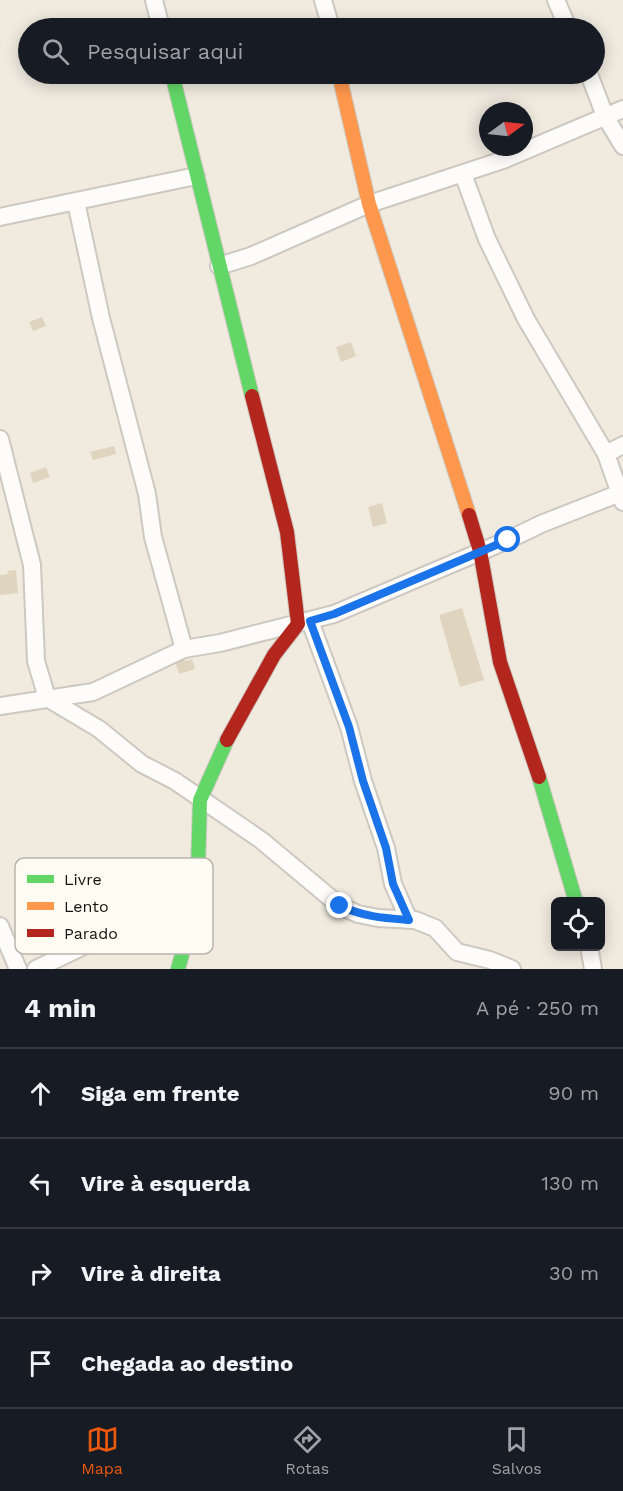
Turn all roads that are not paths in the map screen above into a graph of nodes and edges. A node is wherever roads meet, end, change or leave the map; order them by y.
1 (154, 0) edge
2 (323, 0) edge
3 (556, 0) edge
4 (158, 18) edge
5 (328, 18) edge
6 (564, 18) edge
7 (174, 84) edge
8 (341, 84) edge
9 (593, 84) edge
10 (623, 109) edge
11 (605, 116) junction
12 (623, 146) edge
13 (463, 174) junction
14 (196, 176) junction
15 (76, 202) junction
16 (369, 204) junction
17 (0, 218) edge
18 (219, 266) junction
19 (0, 439) edge
20 (623, 445) edge
21 (606, 454) junction
22 (621, 497) edge
23 (480, 551) junction
24 (304, 622) junction
25 (184, 649) junction
26 (47, 698) junction
27 (0, 706) edge
28 (201, 800) junction
29 (199, 858) edge
30 (575, 897) edge
31 (409, 920) junction
32 (0, 926) edge
33 (590, 951) edge
34 (67, 954) edge
35 (182, 954) edge
36 (18, 969) edge
37 (36, 969) edge
38 (178, 969) edge
39 (512, 969) edge
40 (593, 969) edge

1 - 4 street
2 - 5 street
3 - 6 street
7 - 14 street
8 - 16 street
9 - 11 street
10 - 11 street
11 - 12 street
11 - 13 street
13 - 16 street
13 - 21 street
14 - 15 street
14 - 18 street
15 - 17 street
15 - 25 street
16 - 18 street
16 - 23 street
18 - 24 street
19 - 26 street
20 - 21 street
21 - 22 street
22 - 23 street
23 - 24 street
23 - 30 street
24 - 25 street
24 - 28 street
24 - 31 street
25 - 26 street
26 - 27 street
26 - 28 street
28 - 29 street
28 - 31 street
31 - 39 street
32 - 36 street
33 - 40 street
34 - 37 street
35 - 38 street

